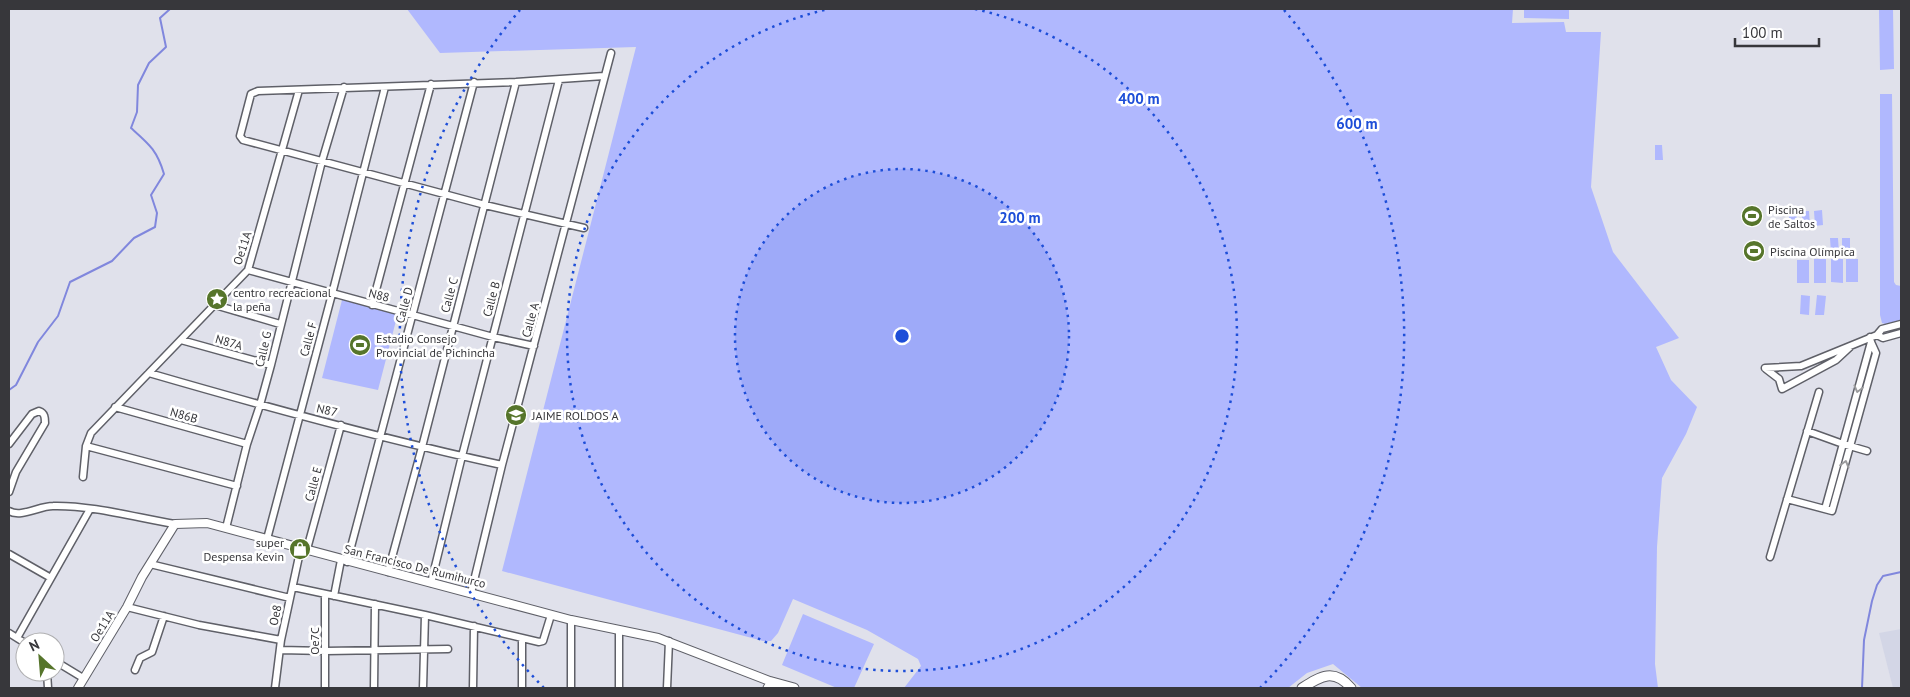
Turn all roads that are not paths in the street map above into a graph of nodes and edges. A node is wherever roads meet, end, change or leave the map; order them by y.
1 (611, 53) dead end
2 (604, 76) junction
3 (559, 80) junction
4 (474, 82) junction
5 (516, 82) junction
6 (431, 84) junction
7 (385, 87) junction
8 (344, 88) junction
9 (299, 90) junction
10 (282, 150) junction
11 (322, 161) junction
12 (364, 172) junction
13 (405, 183) junction
14 (445, 194) junction
15 (484, 204) junction
16 (525, 214) junction
17 (567, 224) junction
18 (584, 228) dead end
19 (248, 270) junction
20 (292, 281) junction
21 (332, 294) junction
22 (215, 305) junction
23 (372, 305) junction
24 (414, 315) junction
25 (280, 324) junction
26 (1901, 324) edge
27 (452, 326) junction
28 (1901, 333) edge
29 (493, 337) junction
30 (1873, 338) junction
31 (181, 340) junction
32 (1852, 345) junction
33 (534, 346) junction
34 (271, 365) junction
35 (149, 373) junction
36 (1819, 392) dead end
37 (260, 405) junction
38 (115, 408) junction
39 (299, 416) junction
40 (341, 425) junction
41 (1807, 431) junction
42 (381, 436) junction
43 (9, 444) edge
44 (247, 444) junction
45 (1846, 445) junction
46 (86, 446) junction
47 (422, 447) junction
48 (1867, 451) dead end
49 (462, 456) junction
50 (502, 465) junction
51 (83, 477) dead end
52 (237, 486) junction
53 (9, 492) edge
54 (1787, 499) junction
55 (90, 509) junction
56 (9, 511) edge
57 (175, 524) junction
58 (226, 528) junction
59 (266, 539) junction
60 (304, 548) junction
61 (9, 554) edge
62 (1770, 557) dead end
63 (344, 561) junction
64 (150, 564) junction
65 (388, 572) junction
66 (51, 578) junction
67 (431, 583) junction
68 (293, 587) junction
69 (471, 592) junction
70 (325, 594) junction
71 (334, 596) junction
72 (290, 598) junction
73 (375, 604) junction
74 (127, 606) junction
75 (425, 615) junction
76 (551, 615) junction
77 (164, 616) junction
78 (571, 620) junction
79 (474, 626) junction
80 (619, 630) junction
81 (20, 632) edge
82 (522, 638) junction
83 (281, 640) junction
84 (669, 641) junction
85 (425, 649) junction
86 (448, 649) dead end
87 (280, 650) junction
88 (376, 650) junction
89 (326, 651) junction
90 (65, 667) edge
91 (135, 670) dead end
92 (83, 678) junction
93 (770, 685) edge
94 (78, 688) edge
95 (275, 688) edge
96 (325, 688) edge
97 (374, 688) edge
98 (424, 688) edge
99 (473, 688) edge
100 (522, 688) edge
101 (571, 688) edge
102 (619, 688) edge
103 (667, 688) edge
104 (794, 688) edge
105 (1302, 688) edge
106 (1351, 688) edge

1 - 2 street, Calle A
2 - 3 street
2 - 17 street, Calle A
3 - 5 street
3 - 16 street, Calle B
4 - 5 street
4 - 6 street
4 - 14 street, Calle D
5 - 15 street, Calle C
6 - 7 street
6 - 13 street
7 - 8 street
7 - 12 street, Calle F
8 - 9 street
8 - 11 street, Calle G
9 - 10 street, Oe11A
9 - 10 street
10 - 11 street
10 - 19 street, Oe11A
11 - 12 street
11 - 20 street, Calle G
12 - 13 street
12 - 21 street, Calle F
13 - 14 street
13 - 23 street
14 - 15 street
14 - 24 street, Calle D
15 - 16 street
15 - 27 street, Calle C
16 - 17 street
16 - 29 street, Calle B
17 - 18 street
17 - 33 street, Calle A
19 - 20 street, N88
19 - 22 street, Oe11A
20 - 21 street, N88
20 - 25 street, Calle G
21 - 23 street, N88
21 - 39 street, Calle F
22 - 25 street
22 - 31 street, Oe11A
23 - 24 street, N88
24 - 27 street, N88
24 - 42 street, Calle D
25 - 34 street, Calle G
26 - 30 street
27 - 29 street, N88
27 - 47 street, Calle C
28 - 30 street
29 - 33 street, N88
29 - 49 street, Calle B
30 - 32 street
30 - 45 street
31 - 34 street, N87A
31 - 35 street, Oe11A
32 - 32 street
33 - 50 street, Calle A
34 - 37 street, Calle G
35 - 37 street, N87
35 - 38 street, Oe11A
36 - 41 street
37 - 39 street, N87
37 - 44 street, Calle G
38 - 44 street, N86B
38 - 46 street, Oe11A
39 - 40 street, N87
39 - 59 street, Calle F
40 - 42 street, N87
40 - 60 street, Calle E
41 - 45 street
41 - 54 street
42 - 47 street, N87
42 - 63 street, Calle D
43 - 53 street
44 - 52 street, Calle G
45 - 48 street
45 - 54 street
46 - 51 street
46 - 52 street
47 - 49 street, N87
47 - 65 street, Calle C
49 - 50 street, N87
49 - 67 street, Calle B
50 - 69 street, Calle A
52 - 58 street, Calle G
54 - 62 street
55 - 56 street, San Francisco De Rumihurco
55 - 57 street, San Francisco De Rumihurco
55 - 66 street
57 - 58 street, San Francisco De Rumihurco
57 - 64 street, Oe11A
58 - 59 street, San Francisco De Rumihurco
59 - 60 street, San Francisco De Rumihurco
60 - 63 street, San Francisco De Rumihurco
60 - 68 street, Oe8
61 - 66 street
63 - 65 street, San Francisco De Rumihurco
63 - 71 street, Calle D
64 - 72 street
64 - 74 street, Oe11A
65 - 67 street, San Francisco De Rumihurco
66 - 81 street
67 - 69 street, San Francisco De Rumihurco
68 - 70 street
68 - 72 street, Oe8
69 - 76 street, San Francisco De Rumihurco
70 - 71 street
70 - 89 street, Oe7C
71 - 73 street
72 - 83 street, Oe8
73 - 75 street
73 - 88 street
74 - 77 street
74 - 92 street, Oe11A
75 - 79 street
75 - 85 street
76 - 78 street, San Francisco De Rumihurco
76 - 82 street
77 - 83 street
77 - 91 street
78 - 80 street, San Francisco De Rumihurco
78 - 101 street
79 - 82 street
79 - 99 street
80 - 84 street, San Francisco De Rumihurco
80 - 102 street
82 - 100 street
83 - 87 street, Oe8
84 - 93 street, San Francisco De Rumihurco
84 - 103 street
85 - 86 street
85 - 88 street
85 - 98 street
87 - 89 street
87 - 95 street, Oe8
88 - 89 street
88 - 97 street
89 - 96 street, Oe7C
90 - 92 street
92 - 94 street, Oe11A
93 - 104 main road, San Francisco De Rumihurco
105 - 106 main road

